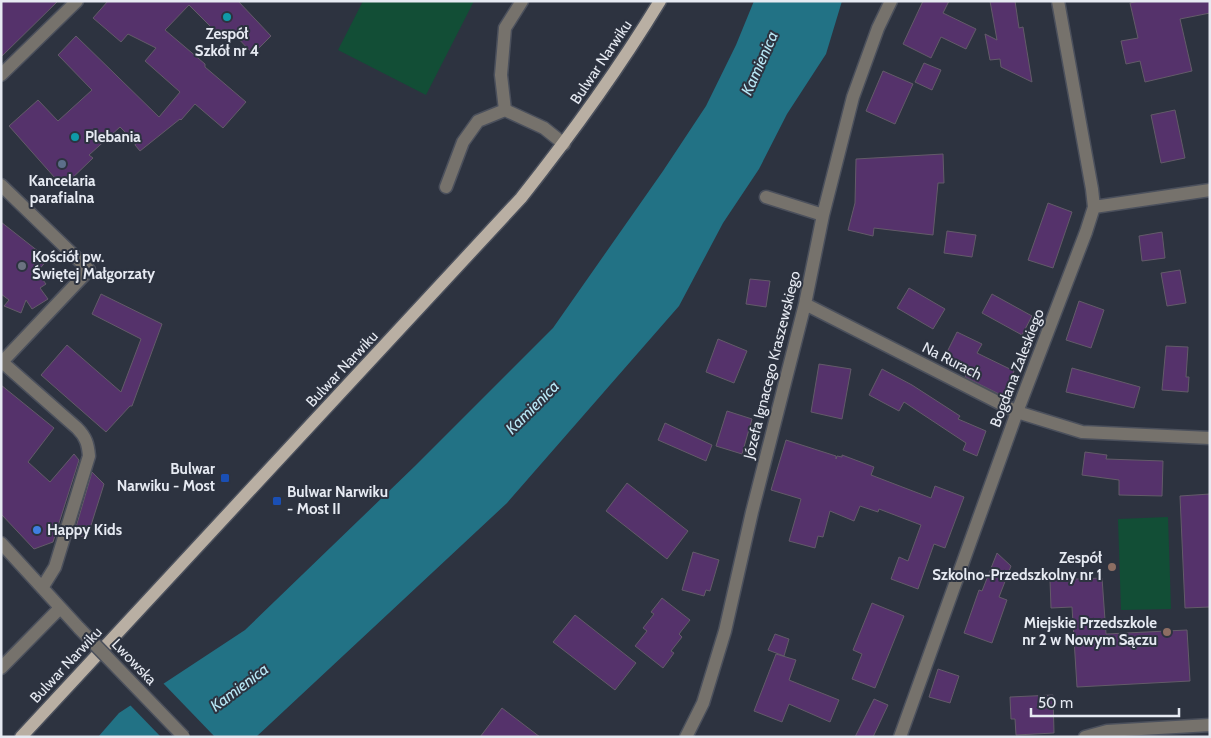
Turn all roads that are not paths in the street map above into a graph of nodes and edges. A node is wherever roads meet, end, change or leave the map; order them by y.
1 (77, 1) edge
2 (522, 1) edge
3 (660, 1) edge
4 (891, 1) edge
5 (1058, 1) edge
6 (1, 75) edge
7 (505, 110) junction
8 (564, 144) junction
9 (1, 185) edge
10 (446, 187) dead end
11 (1210, 190) edge
12 (766, 197) dead end
13 (1094, 207) junction
14 (823, 215) junction
15 (805, 304) junction
16 (2, 361) edge
17 (1017, 412) junction
18 (1210, 438) edge
19 (1, 543) edge
20 (42, 588) junction
21 (60, 608) junction
22 (1, 668) edge
23 (1210, 725) edge
24 (1157, 732) edge
25 (21, 737) edge
26 (184, 737) edge
27 (686, 737) edge
28 (900, 737) edge
29 (1084, 737) edge

1 - 6 street
2 - 7 street
3 - 8 main road, Bulwar Narwiku
4 - 14 street, Józefa Ignacego Kraszewskiego
5 - 13 street, Bogdana Zaleskiego
7 - 8 street
7 - 10 street
8 - 25 main road, Bulwar Narwiku
9 - 16 street
11 - 13 street
12 - 14 street
13 - 17 street, Bogdana Zaleskiego
14 - 15 street, Józefa Ignacego Kraszewskiego
15 - 17 street, Na Rurach
15 - 27 street, Józefa Ignacego Kraszewskiego
16 - 20 street
17 - 18 street, Na Rurach
17 - 28 street, Bogdana Zaleskiego
19 - 20 street, Lwowska
20 - 21 street, Lwowska
21 - 22 street
21 - 26 street, Lwowska, bridge
23 - 24 street
24 - 29 street

